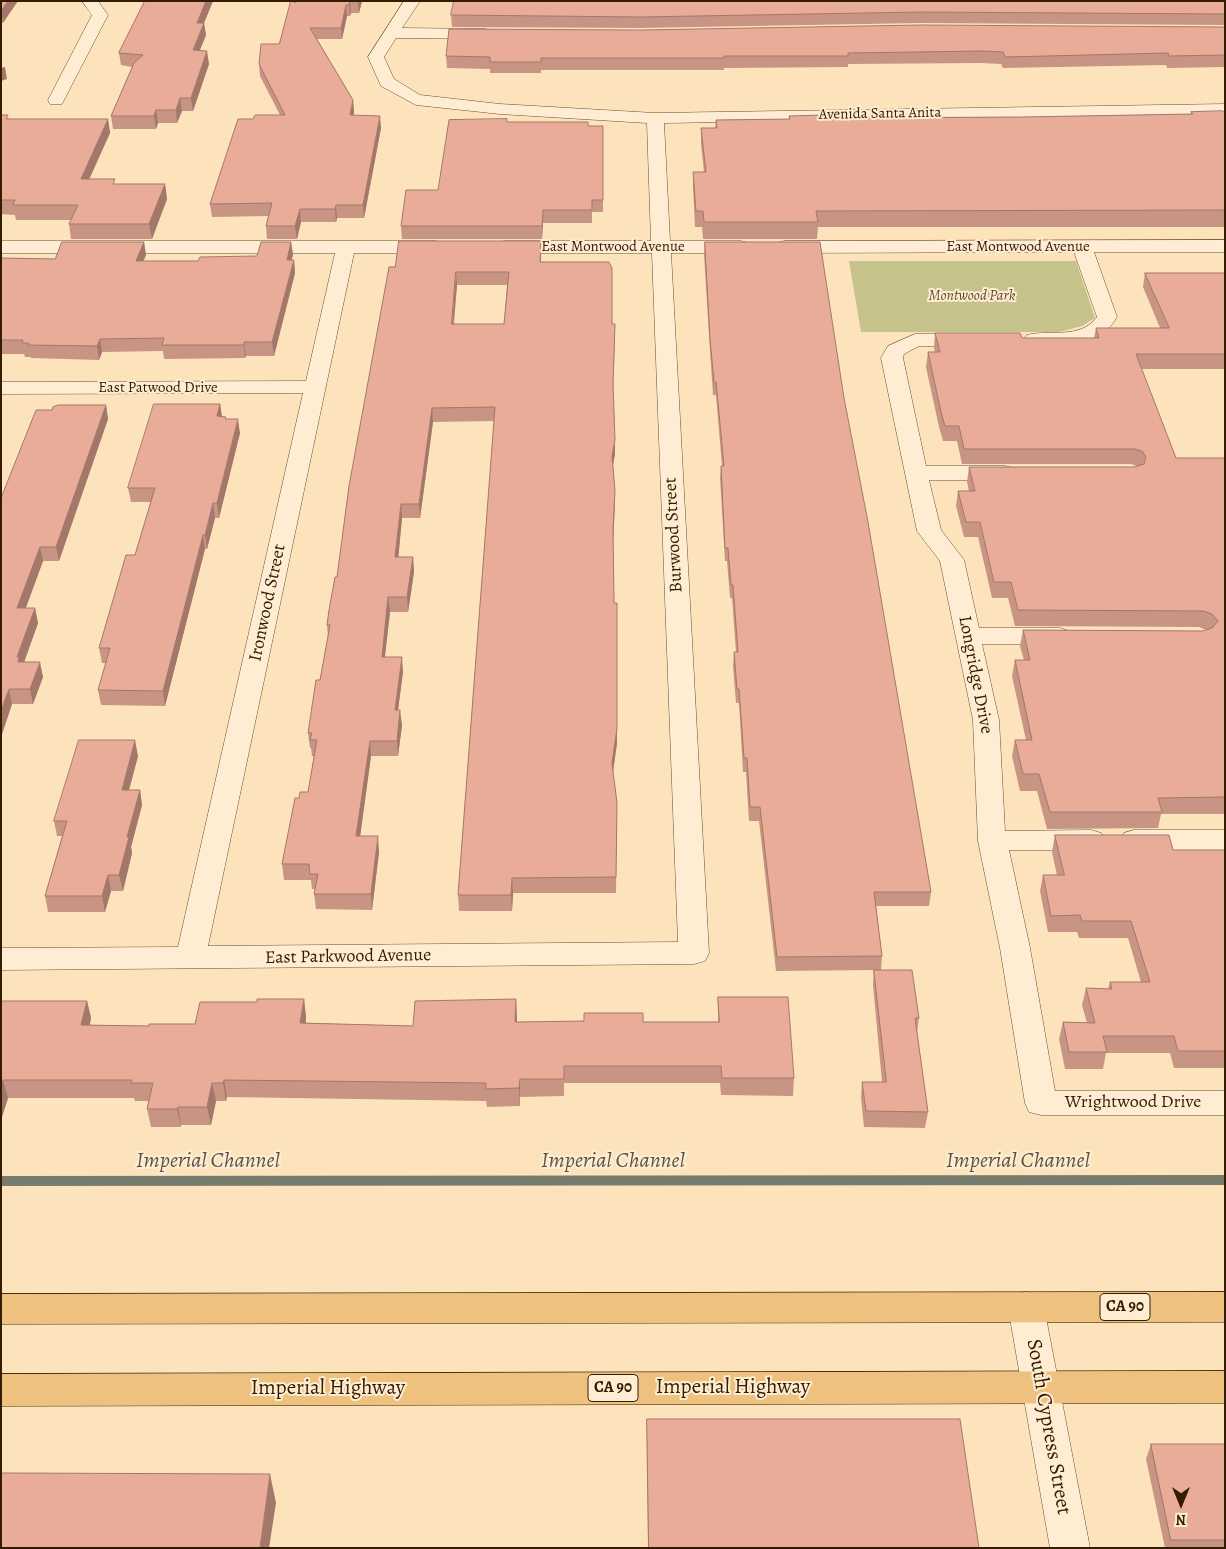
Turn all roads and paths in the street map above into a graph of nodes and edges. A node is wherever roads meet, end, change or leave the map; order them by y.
1 (90, 1) edge
2 (412, 1) edge
3 (390, 33) junction
4 (500, 34) edge
5 (56, 100) dead end
6 (1225, 109) edge
7 (655, 118) junction
8 (1082, 246) junction
9 (1225, 246) edge
10 (346, 247) junction
11 (456, 247) edge
12 (486, 247) edge
13 (661, 247) junction
14 (1, 248) edge
15 (986, 340) edge
16 (1014, 340) edge
17 (315, 387) junction
18 (2, 389) edge
19 (917, 473) junction
20 (1023, 473) edge
21 (969, 636) junction
22 (1084, 636) edge
23 (1225, 840) edge
24 (992, 841) junction
25 (694, 953) joint
26 (1, 959) edge
27 (190, 959) junction
28 (1225, 1102) edge
29 (1041, 1103) joint
30 (1225, 1306) edge
31 (1026, 1307) junction
32 (1, 1309) edge
33 (1041, 1387) junction
34 (1225, 1387) edge
35 (1, 1390) edge
36 (1070, 1548) edge

1 - 5 street
2 - 3 street
3 - 4 street
3 - 7 street, Avenida Santa Anita
6 - 7 street, Avenida Santa Anita
7 - 13 street, Burwood Street
8 - 9 street, East Montwood Avenue
8 - 13 street, East Montwood Avenue
8 - 16 street
10 - 11 street
10 - 14 street
10 - 17 street, Ironwood Street
12 - 13 street, East Montwood Avenue
13 - 25 street, Burwood Street
15 - 19 street, Longridge Drive
17 - 18 street, East Patwood Drive
17 - 27 street, Ironwood Street
19 - 20 street
19 - 21 street, Longridge Drive
21 - 22 street
21 - 24 street, Longridge Drive
23 - 24 street
24 - 29 street, Longridge Drive
25 - 27 street, East Parkwood Avenue
26 - 27 street, East Parkwood Avenue
28 - 29 street, Wrightwood Drive
30 - 31 main road, CA 90
31 - 32 main road, CA 90
31 - 33 street, South Cypress Street
33 - 34 main road, Imperial Highway / CA 90
33 - 35 main road, Imperial Highway / CA 90
33 - 36 street, South Cypress Street

